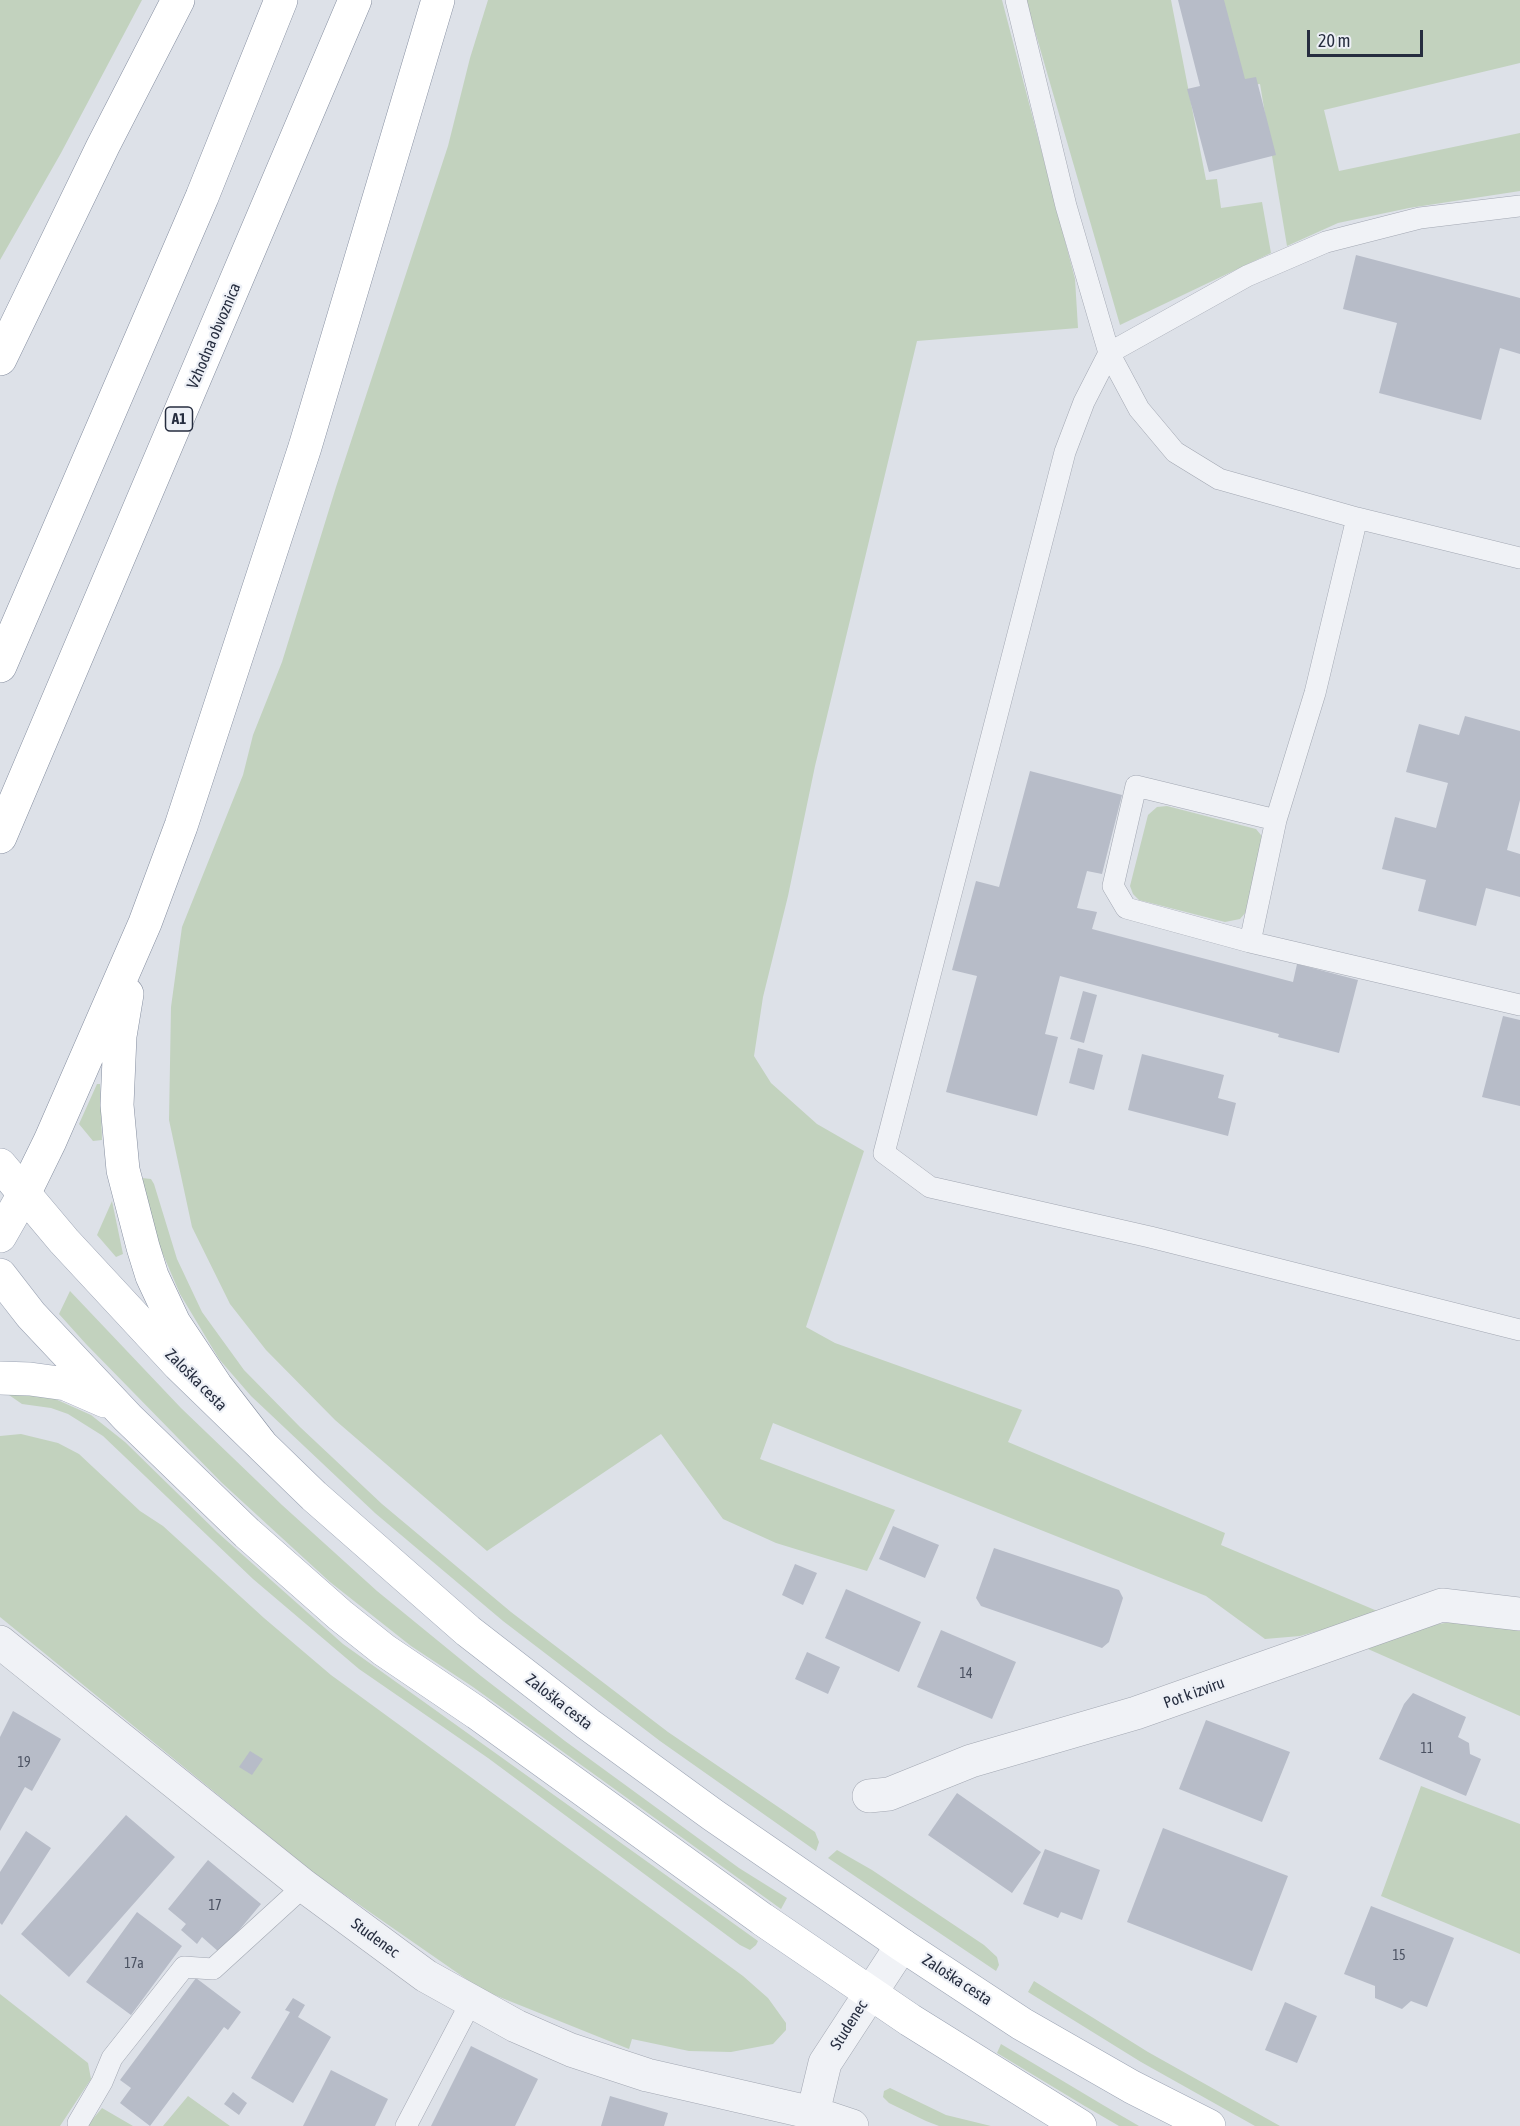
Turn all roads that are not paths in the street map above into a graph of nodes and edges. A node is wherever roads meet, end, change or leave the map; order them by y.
1 (178, 0) edge
2 (281, 0) edge
3 (355, 0) edge
4 (438, 0) edge
5 (1016, 0) edge
6 (1520, 206) edge
7 (1109, 353) junction
8 (0, 359) edge
9 (1358, 518) junction
10 (1520, 558) edge
11 (0, 666) edge
12 (1276, 820) junction
13 (0, 837) edge
14 (145, 923) junction
15 (1250, 942) junction
16 (1520, 1005) edge
17 (0, 1165) edge
18 (24, 1194) junction
19 (0, 1236) edge
20 (0, 1275) edge
21 (1520, 1329) edge
22 (0, 1378) edge
23 (128, 1418) junction
24 (260, 1443) junction
25 (1520, 1614) edge
26 (0, 1642) edge
27 (869, 1796) dead end
28 (304, 1886) junction
29 (902, 1945) junction
30 (870, 1993) junction
31 (471, 2002) junction
32 (812, 2120) edge
33 (78, 2123) dead end
34 (406, 2126) edge
35 (852, 2126) edge
36 (1080, 2126) edge
37 (1209, 2126) edge

1 - 8 main road
2 - 11 main road
3 - 13 main road, Vzhodna obvoznica / A1
4 - 14 main road
5 - 7 lane
6 - 7 lane
7 - 9 lane
7 - 21 lane
9 - 10 lane
9 - 12 lane
12 - 15 lane
12 - 15 lane
14 - 18 main road
14 - 24 main road
15 - 16 lane
17 - 18 main road, Zaloška cesta
18 - 19 main road
18 - 24 main road, Zaloška cesta
20 - 23 main road
22 - 23 main road
23 - 30 main road
24 - 29 main road, Zaloška cesta
25 - 27 street, Pot k izviru
26 - 28 street, Studenec
28 - 31 street, Studenec
28 - 33 lane
29 - 30 street, Studenec
29 - 37 main road, Zaloška cesta
30 - 32 street, Studenec
30 - 36 main road
31 - 32 street, Studenec
31 - 34 lane
32 - 35 street, Studenec

